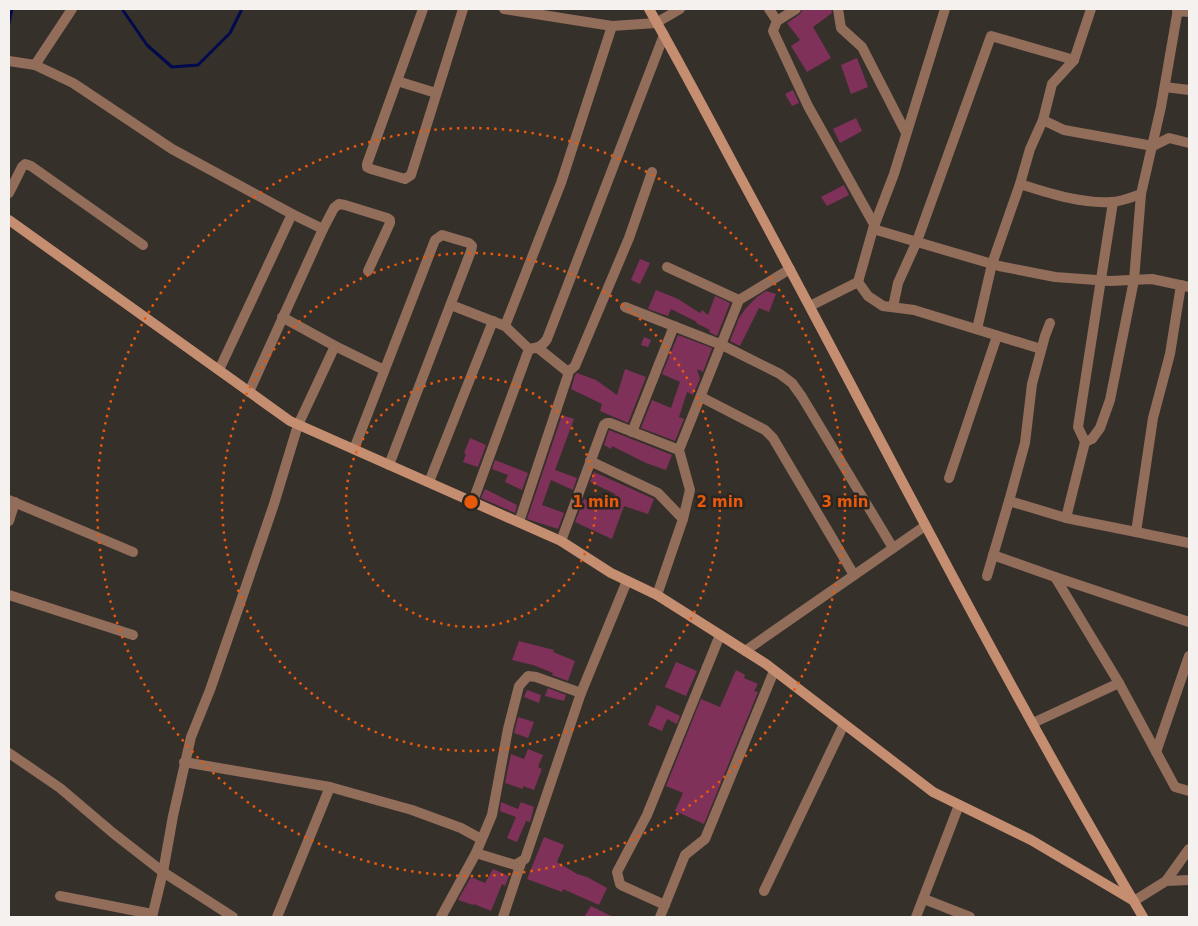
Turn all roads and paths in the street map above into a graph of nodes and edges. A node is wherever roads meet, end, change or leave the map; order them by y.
1 (72, 9) edge
2 (423, 9) edge
3 (462, 9) edge
4 (504, 9) edge
5 (649, 9) edge
6 (680, 9) edge
7 (769, 9) edge
8 (796, 9) edge
9 (838, 9) edge
10 (945, 9) edge
11 (1091, 9) edge
12 (1178, 10) edge
13 (1189, 12) edge
14 (777, 20) junction
15 (656, 22) junction
16 (612, 26) junction
17 (664, 36) junction
18 (1074, 60) junction
19 (9, 61) edge
20 (35, 65) junction
21 (398, 81) junction
22 (1164, 87) junction
23 (1189, 90) edge
24 (436, 93) junction
25 (1043, 120) junction
26 (906, 134) junction
27 (1189, 143) edge
28 (1153, 146) junction
29 (652, 172) dead end
30 (1020, 184) junction
31 (9, 193) edge
32 (1141, 194) junction
33 (1112, 202) junction
34 (292, 214) junction
35 (9, 220) edge
36 (874, 228) junction
37 (323, 229) junction
38 (917, 241) junction
39 (143, 245) dead end
40 (992, 264) junction
41 (667, 267) dead end
42 (790, 270) junction
43 (368, 271) dead end
44 (1100, 279) junction
45 (1134, 280) junction
46 (858, 282) junction
47 (1185, 286) edge
48 (842, 290) junction
49 (868, 296) junction
50 (739, 300) junction
51 (451, 305) junction
52 (810, 306) junction
53 (625, 307) dead end
54 (893, 307) junction
55 (282, 317) junction
56 (493, 321) junction
57 (1050, 323) dead end
58 (506, 326) junction
59 (674, 326) junction
60 (977, 329) junction
61 (997, 336) junction
62 (722, 345) junction
63 (335, 346) junction
64 (533, 348) junction
65 (1041, 349) junction
66 (219, 370) junction
67 (384, 370) junction
68 (568, 372) junction
69 (249, 392) junction
70 (701, 398) junction
71 (298, 425) junction
72 (632, 432) junction
73 (1085, 442) junction
74 (354, 449) junction
75 (679, 450) junction
76 (590, 461) junction
77 (389, 465) junction
78 (949, 478) dead end
79 (429, 482) junction
80 (12, 501) edge
81 (1009, 501) junction
82 (473, 502) junction
83 (1066, 518) junction
84 (684, 519) junction
85 (9, 521) edge
86 (518, 522) junction
87 (925, 526) junction
88 (1136, 532) junction
89 (561, 541) junction
90 (1189, 544) edge
91 (893, 548) junction
92 (133, 552) dead end
93 (993, 555) junction
94 (854, 575) junction
95 (987, 576) dead end
96 (1055, 577) junction
97 (627, 581) junction
98 (9, 595) edge
99 (657, 595) junction
100 (1189, 622) edge
101 (133, 635) dead end
102 (720, 635) junction
103 (745, 651) junction
104 (1189, 656) edge
105 (774, 671) junction
106 (1119, 683) junction
107 (581, 693) junction
108 (1033, 723) junction
109 (844, 724) junction
110 (9, 752) edge
111 (1156, 752) junction
112 (184, 762) junction
113 (330, 787) junction
114 (1189, 791) edge
115 (959, 805) junction
116 (481, 839) junction
117 (1189, 850) edge
118 (476, 853) junction
119 (521, 863) junction
120 (163, 872) junction
121 (1189, 880) edge
122 (1166, 881) junction
123 (764, 891) dead end
124 (60, 896) dead end
125 (924, 899) junction
126 (1134, 901) junction
127 (665, 905) junction
128 (226, 915) edge
129 (152, 916) edge
130 (277, 917) edge
131 (441, 917) edge
132 (503, 917) edge
133 (660, 917) edge
134 (916, 917) edge
135 (970, 917) edge
136 (1143, 917) edge

1 - 20 street
2 - 21 street
3 - 24 street
4 - 16 street
5 - 15 main road
6 - 15 street
7 - 14 street
8 - 14 street
9 - 26 street
10 - 26 street
11 - 18 street
12 - 13 street
12 - 22 street
14 - 36 street
15 - 16 street
15 - 17 main road
16 - 58 street
17 - 42 main road
17 - 64 street
18 - 25 street
18 - 38 street
19 - 20 street
20 - 34 street
21 - 24 street
21 - 24 street
22 - 23 street
22 - 28 street
25 - 28 street
25 - 30 street
26 - 36 street
27 - 28 street
28 - 32 street
29 - 68 street
30 - 33 street
30 - 40 street
31 - 39 street
32 - 33 street
32 - 45 street
33 - 44 street
34 - 37 street
34 - 66 street
35 - 66 main road
36 - 38 street
36 - 46 street
37 - 43 street
37 - 55 street
38 - 40 street
38 - 54 street
40 - 44 street
40 - 60 street
41 - 50 street
42 - 50 street
42 - 52 main road
44 - 45 street
44 - 73 street
45 - 47 street
45 - 73 street
46 - 48 street
46 - 49 street
47 - 88 street
48 - 49 street
48 - 52 street
49 - 54 street
50 - 62 street
51 - 56 street
51 - 67 street
51 - 77 street
52 - 87 main road
53 - 59 street
54 - 60 street
55 - 63 street
55 - 69 street
56 - 58 street
56 - 79 street
57 - 65 street
58 - 64 street
59 - 62 street
59 - 72 street
60 - 61 street
61 - 65 street
61 - 78 street
62 - 70 street
62 - 91 street
63 - 67 street
63 - 71 street
64 - 68 street
64 - 82 street
65 - 81 street
66 - 69 main road
67 - 74 street
68 - 86 street
69 - 71 main road
70 - 75 street
70 - 94 street
71 - 74 main road
71 - 112 street
72 - 75 street
72 - 76 street
73 - 83 street
74 - 77 main road
75 - 84 street
76 - 84 street
76 - 89 street
77 - 79 main road
79 - 82 main road
80 - 85 street
80 - 92 street
81 - 83 street
81 - 93 street
82 - 86 main road
83 - 88 street
84 - 99 street
86 - 89 main road
87 - 91 street
87 - 108 main road
88 - 90 street
89 - 97 main road
91 - 94 street
93 - 95 street
93 - 96 street
94 - 103 street
96 - 100 street
96 - 106 street
97 - 99 main road
97 - 107 street
98 - 101 street
99 - 102 main road
102 - 103 main road
102 - 127 street
103 - 105 main road
104 - 111 street
105 - 109 main road
105 - 127 street
106 - 108 street
106 - 111 street
107 - 116 street
107 - 119 street
108 - 126 main road
109 - 115 main road
109 - 123 street
110 - 120 street
111 - 114 street
112 - 113 street
112 - 120 street
113 - 116 street
113 - 130 street
115 - 125 street
115 - 126 main road
116 - 118 street
117 - 122 street
118 - 119 street
118 - 131 street
119 - 132 street
120 - 128 street
120 - 129 street
121 - 122 street
122 - 126 street
124 - 129 street
125 - 134 street
125 - 135 street
126 - 136 main road
127 - 133 street

